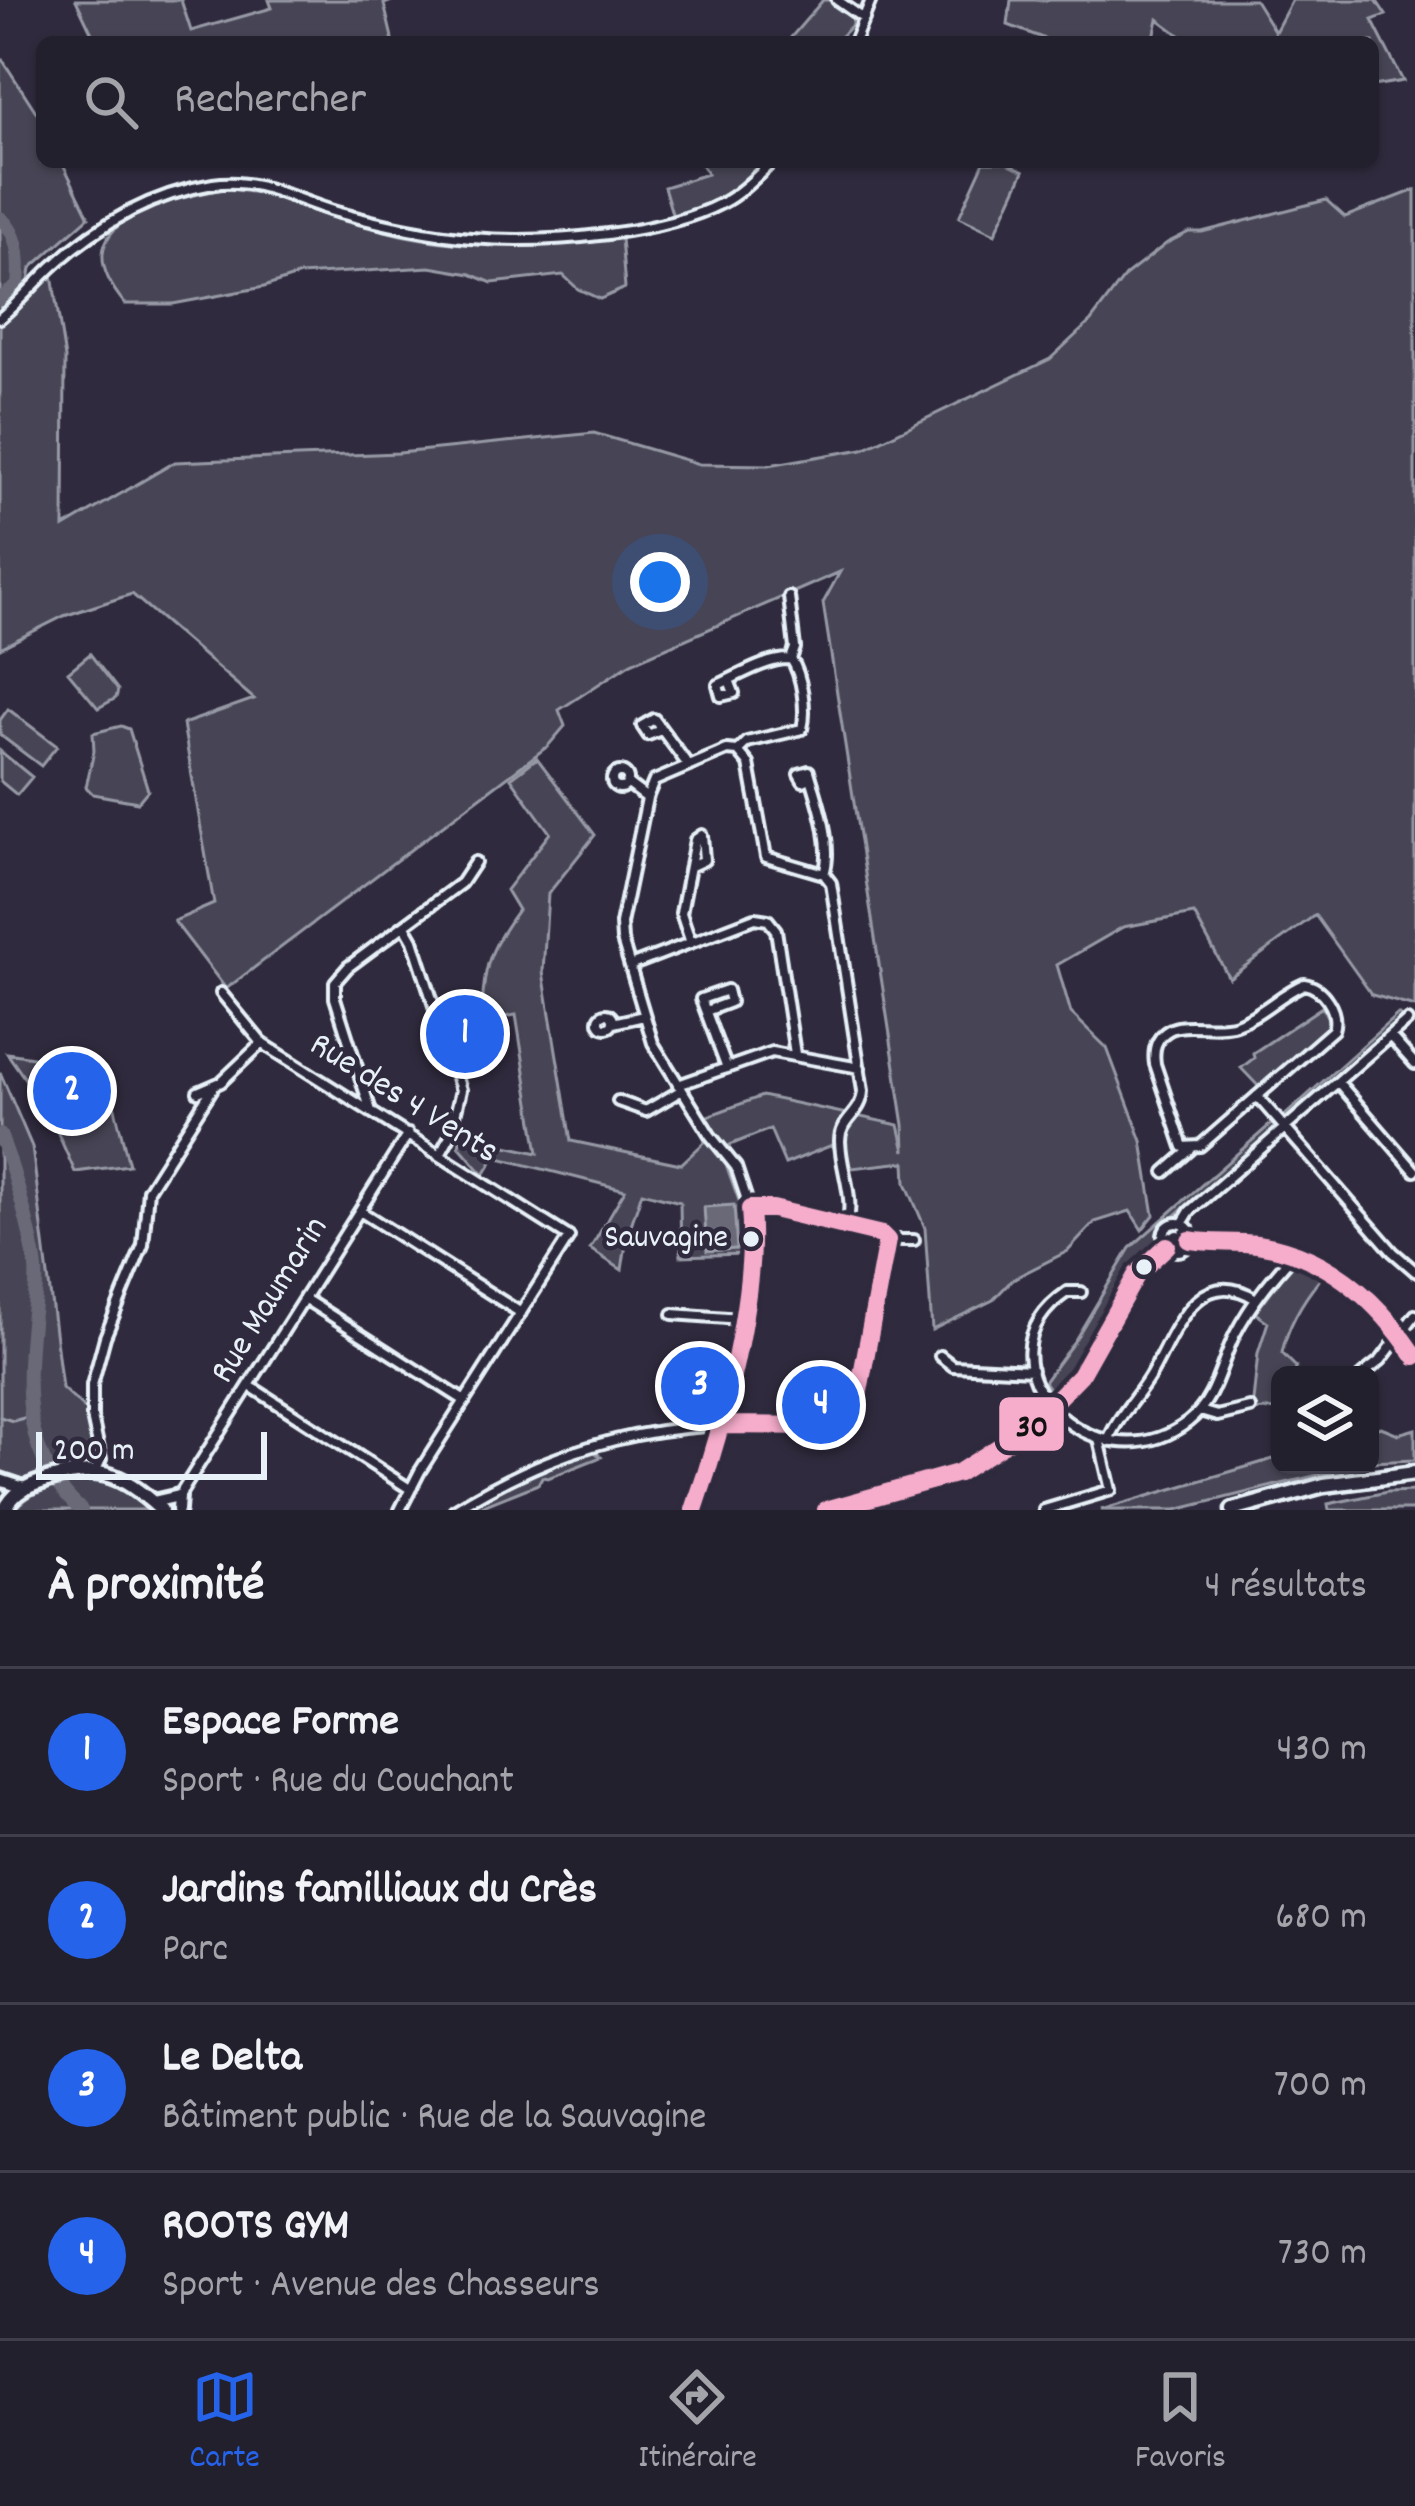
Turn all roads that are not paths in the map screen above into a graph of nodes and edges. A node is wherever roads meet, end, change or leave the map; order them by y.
1 (837, 0) edge
2 (871, 0) edge
3 (864, 19) junction
4 (857, 36) edge
5 (765, 168) edge
6 (0, 318) edge
7 (789, 596) dead end
8 (791, 659) junction
9 (729, 680) dead end
10 (661, 730) dead end
11 (737, 751) junction
12 (688, 765) junction
13 (810, 778) dead end
14 (627, 783) dead end
15 (647, 798) junction
16 (475, 862) dead end
17 (691, 866) dead end
18 (824, 874) junction
19 (405, 926) junction
20 (691, 944) junction
21 (630, 966) junction
22 (221, 993) dead end
23 (706, 1011) dead end
24 (644, 1016) junction
25 (1408, 1021) dead end
26 (613, 1023) dead end
27 (1390, 1036) junction
28 (262, 1043) junction
29 (795, 1054) junction
30 (1415, 1064) edge
31 (727, 1066) junction
32 (860, 1068) junction
33 (1338, 1082) junction
34 (680, 1087) junction
35 (213, 1088) junction
36 (198, 1092) dead end
37 (1257, 1096) junction
38 (618, 1101) dead end
39 (371, 1111) junction
40 (1285, 1128) junction
41 (408, 1135) junction
42 (1192, 1148) junction
43 (440, 1154) junction
44 (1415, 1171) edge
45 (1165, 1172) dead end
46 (750, 1210) junction
47 (360, 1211) junction
48 (1182, 1224) junction
49 (847, 1227) junction
50 (887, 1240) junction
51 (914, 1240) dead end
52 (1190, 1240) junction
53 (1167, 1246) junction
54 (1295, 1253) junction
55 (1415, 1271) edge
56 (1082, 1292) dead end
57 (305, 1299) junction
58 (1256, 1299) junction
59 (521, 1313) junction
60 (673, 1314) dead end
61 (1415, 1315) edge
62 (740, 1318) junction
63 (1402, 1333) junction
64 (940, 1356) dead end
65 (1415, 1357) edge
66 (1371, 1366) edge
67 (1032, 1370) junction
68 (250, 1386) junction
69 (465, 1401) junction
70 (1050, 1407) junction
71 (1250, 1408) dead end
72 (1200, 1411) junction
73 (718, 1425) junction
74 (1104, 1440) junction
75 (89, 1470) junction
76 (1415, 1474) edge
77 (0, 1483) edge
78 (28, 1486) junction
79 (410, 1489) junction
80 (179, 1503) edge
81 (6, 1506) edge
82 (157, 1506) edge
83 (400, 1510) edge
84 (454, 1510) edge
85 (694, 1510) edge
86 (826, 1510) edge
87 (1044, 1510) edge
88 (1233, 1510) edge

1 - 3 street
2 - 3 street
3 - 4 street
5 - 6 street
7 - 8 street
8 - 9 street
8 - 11 street
10 - 12 street
11 - 12 street
11 - 18 street
12 - 15 street
13 - 18 street
14 - 15 street
15 - 21 street
16 - 19 street
17 - 20 street
18 - 32 street
19 - 39 street
19 - 43 street
20 - 21 street
20 - 29 street
21 - 24 street
22 - 28 street, Rue des 4 Vents
23 - 31 street
24 - 26 street
24 - 34 street
25 - 27 street
27 - 30 street
27 - 33 street
28 - 35 street
28 - 39 street, Rue des 4 Vents
29 - 31 street
29 - 32 street
31 - 34 street
32 - 49 street
33 - 40 street
33 - 44 street
34 - 38 street
34 - 46 street
35 - 36 street
35 - 75 street
37 - 40 street
37 - 42 street
37 - 42 street
39 - 41 street, Rue des 4 Vents
40 - 48 street
40 - 55 street
41 - 43 street, Rue des 4 Vents
41 - 47 street, Rue Maumarin
42 - 45 street
43 - 59 street, Rue des 4 Vents
46 - 49 street
46 - 62 street
47 - 57 street, Rue Maumarin
47 - 59 street
48 - 52 street
48 - 53 street
49 - 50 street
50 - 51 street
50 - 73 street
52 - 53 street
52 - 54 street
53 - 70 street
54 - 58 street
54 - 63 street
56 - 67 street
57 - 68 street, Rue Maumarin
57 - 69 street
58 - 72 street
58 - 74 street
59 - 69 street
60 - 62 street
61 - 63 street
62 - 73 street
63 - 65 street
63 - 66 street
64 - 67 street
67 - 70 street
68 - 79 street
68 - 80 street, Rue Maumarin
69 - 79 street
70 - 74 street
70 - 86 street
71 - 72 street
72 - 74 street
73 - 84 street
73 - 85 street
74 - 87 street
75 - 78 main road
75 - 82 main road
76 - 88 main road
77 - 78 main road
77 - 81 main road
78 - 81 main road
79 - 83 street
80 - 82 main road

